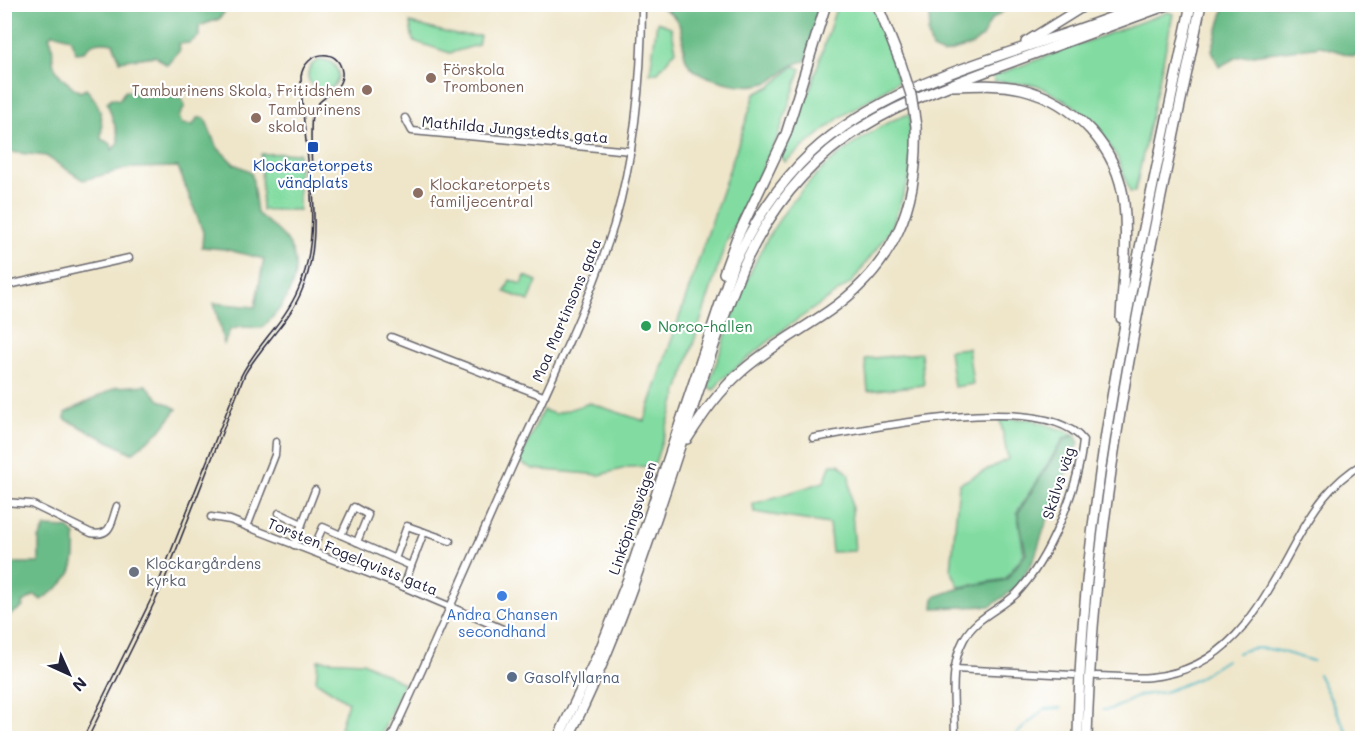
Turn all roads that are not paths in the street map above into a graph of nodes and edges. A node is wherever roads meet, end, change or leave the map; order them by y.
1 (642, 4) edge
2 (826, 4) edge
3 (877, 4) edge
4 (1087, 4) edge
5 (1147, 4) edge
6 (1191, 4) edge
7 (1201, 4) edge
8 (1167, 6) edge
9 (1000, 56) junction
10 (945, 86) junction
11 (405, 118) dead end
12 (631, 151) junction
13 (788, 185) junction
14 (129, 258) dead end
15 (4, 286) edge
16 (719, 302) junction
17 (391, 337) dead end
18 (1119, 351) junction
19 (543, 396) junction
20 (813, 438) dead end
21 (276, 442) dead end
22 (680, 451) junction
23 (1362, 464) edge
24 (315, 490) dead end
25 (4, 502) edge
26 (117, 506) dead end
27 (279, 513) dead end
28 (211, 518) dead end
29 (303, 524) junction
30 (248, 527) junction
31 (424, 532) junction
32 (341, 535) junction
33 (450, 541) dead end
34 (357, 542) junction
35 (294, 545) junction
36 (312, 551) junction
37 (395, 559) junction
38 (411, 566) junction
39 (404, 587) junction
40 (449, 607) junction
41 (512, 633) dead end
42 (954, 669) junction
43 (1073, 675) dead end
44 (1096, 676) dead end
45 (391, 738) edge
46 (558, 738) edge
47 (568, 738) edge
48 (955, 738) edge
49 (1078, 738) edge
50 (1087, 738) edge

1 - 12 street, Moa Martinsons gata
2 - 16 highway
3 - 22 highway, bridge
4 - 9 highway
5 - 9 highway
6 - 18 highway
7 - 50 highway
8 - 10 highway
9 - 13 highway
10 - 13 highway
10 - 18 highway
11 - 12 street, Mathilda Jungstedts gata
12 - 19 street, Moa Martinsons gata
13 - 16 highway
13 - 22 highway
14 - 15 street
16 - 46 highway, Linköpingsvägen
17 - 19 street
18 - 49 highway
19 - 40 street, Moa Martinsons gata
20 - 42 street, Skälvs väg
21 - 30 street, Torsten Fogelqvists gata
22 - 47 highway, Linköpingsvägen
23 - 44 street
24 - 29 street
25 - 26 street
27 - 29 street
28 - 30 street, Torsten Fogelqvists gata
29 - 35 street
30 - 35 street, Torsten Fogelqvists gata
31 - 33 street
31 - 37 street
31 - 38 street
32 - 34 street
32 - 34 street
32 - 36 street
34 - 37 street
35 - 36 street, Torsten Fogelqvists gata
36 - 39 street, Torsten Fogelqvists gata
37 - 38 street
38 - 39 street
39 - 40 street, Torsten Fogelqvists gata
40 - 41 street
40 - 45 street, Moa Martinsons gata
42 - 43 street
42 - 48 street, Skälvs väg

